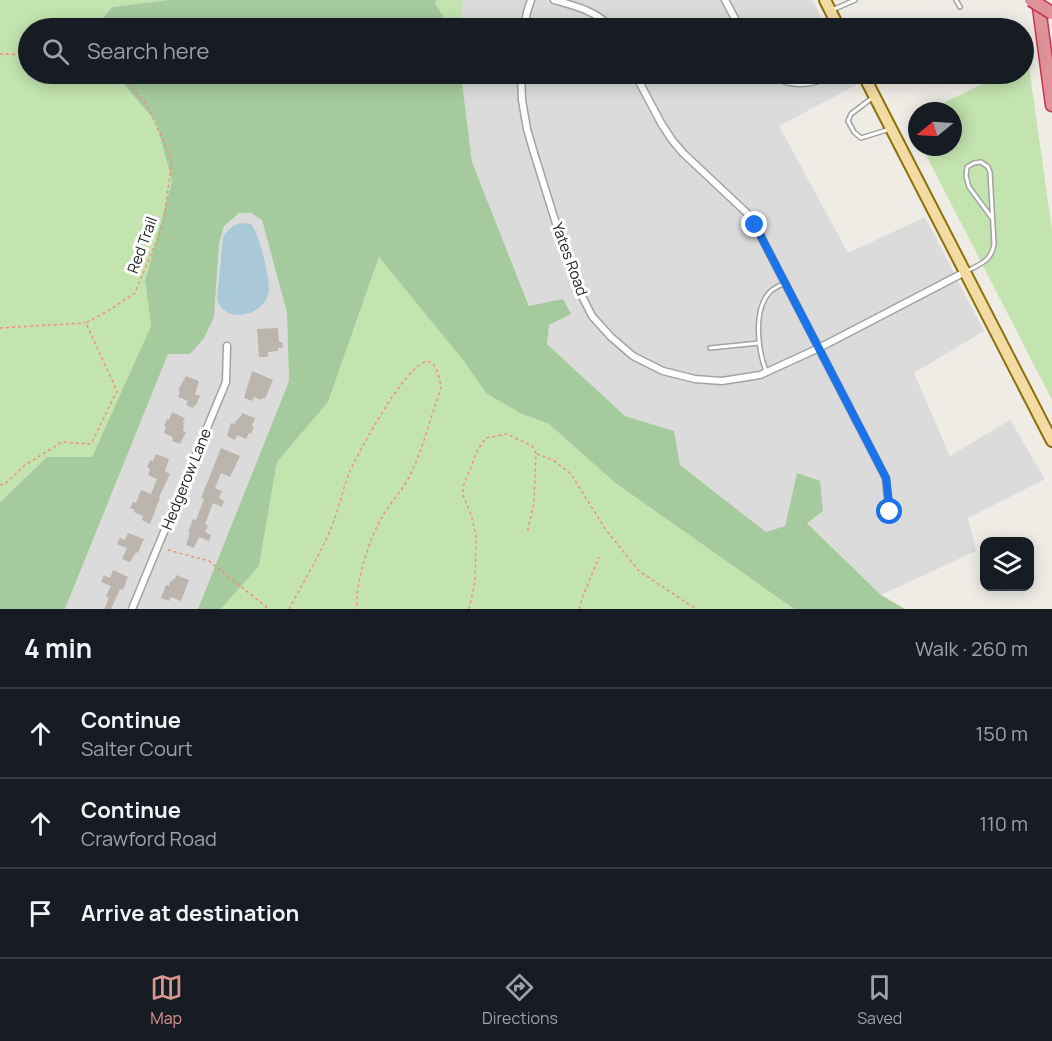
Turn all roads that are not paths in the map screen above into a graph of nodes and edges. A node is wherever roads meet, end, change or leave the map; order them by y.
1 (531, 0) edge
2 (554, 0) edge
3 (725, 0) edge
4 (855, 0) edge
5 (956, 0) edge
6 (1031, 0) edge
7 (1038, 0) edge
8 (827, 5) edge
9 (960, 7) dead end
10 (1052, 13) edge
11 (526, 18) edge
12 (600, 18) edge
13 (735, 18) edge
14 (521, 84) edge
15 (640, 84) edge
16 (868, 84) edge
17 (874, 96) junction
18 (1052, 105) edge
19 (891, 129) junction
20 (992, 218) junction
21 (965, 272) junction
22 (785, 283) junction
23 (759, 343) junction
24 (227, 346) dead end
25 (710, 348) dead end
26 (819, 348) junction
27 (766, 373) junction
28 (1052, 441) edge
29 (890, 512) dead end
30 (132, 609) edge

1 - 11 street
2 - 12 street
3 - 13 street
4 - 8 lane
5 - 9 lane
6 - 10 highway, bridge
7 - 18 highway
14 - 27 street, Yates Road
15 - 22 street
16 - 17 main road
17 - 19 main road
17 - 19 lane
19 - 21 main road
20 - 20 lane
20 - 21 lane
21 - 26 street, Yates Road
21 - 28 main road
22 - 23 lane
22 - 26 street
23 - 25 lane
23 - 27 lane
24 - 30 street, Hedgerow Lane
26 - 27 street, Yates Road
26 - 29 street

